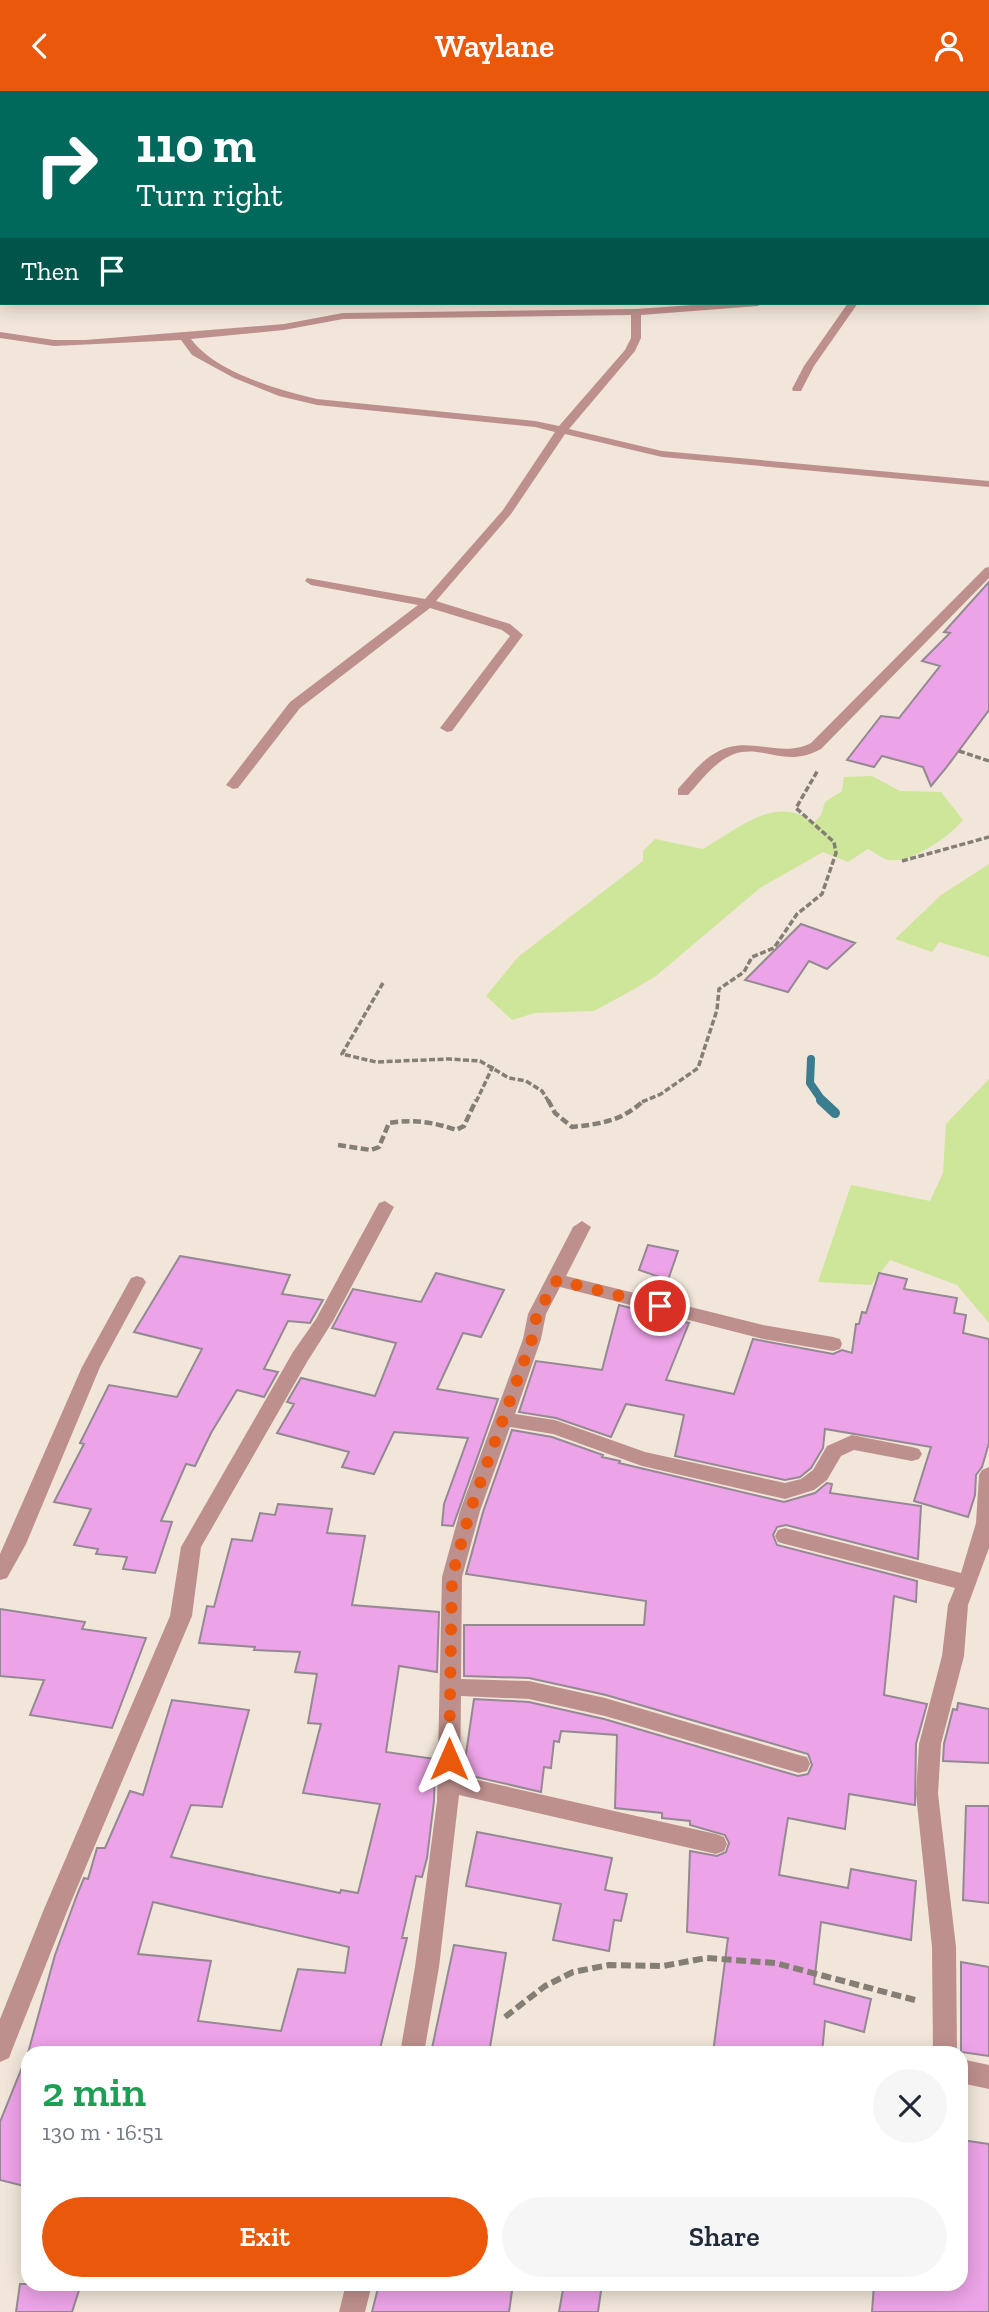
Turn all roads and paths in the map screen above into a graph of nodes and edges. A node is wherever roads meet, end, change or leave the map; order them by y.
1 (447, 305) edge
2 (714, 305) edge
3 (852, 305) edge
4 (636, 312) junction
5 (453, 313) junction
6 (0, 335) edge
7 (184, 337) junction
8 (797, 389) dead end
9 (562, 430) junction
10 (989, 484) edge
11 (989, 571) edge
12 (311, 581) dead end
13 (428, 603) junction
14 (447, 728) dead end
15 (959, 751) dead end
16 (804, 754) junction
17 (989, 761) edge
18 (233, 785) dead end
19 (683, 792) dead end
20 (989, 837) edge
21 (902, 861) dead end
22 (383, 983) dead end
23 (493, 1066) junction
24 (338, 1145) dead end
25 (385, 1207) dead end
26 (582, 1227) dead end
27 (557, 1280) junction
28 (137, 1282) dead end
29 (833, 1344) dead end
30 (504, 1419) junction
31 (912, 1454) dead end
32 (989, 1475) edge
33 (785, 1536) dead end
34 (0, 1572) edge
35 (967, 1583) junction
36 (449, 1687) junction
37 (799, 1764) dead end
38 (449, 1783) junction
39 (716, 1844) dead end
40 (943, 2008) junction
41 (505, 2017) dead end
42 (413, 2046) edge
43 (945, 2046) edge
44 (0, 2050) edge
45 (968, 2072) edge
46 (989, 2077) edge
47 (357, 2291) edge
48 (352, 2312) edge

1 - 5 street
2 - 4 street
3 - 8 street
4 - 5 street
4 - 9 street
5 - 7 street
6 - 7 street
7 - 9 street
9 - 10 street
9 - 13 street
11 - 16 street
12 - 13 street
13 - 14 street
13 - 18 street
15 - 17 path
16 - 19 street
16 - 23 path
20 - 21 path
22 - 23 path
23 - 24 path
25 - 44 street
26 - 27 street
27 - 29 street
27 - 30 street
28 - 34 street
30 - 31 street
30 - 36 street
32 - 35 street
33 - 35 street
35 - 40 street
36 - 37 street
36 - 38 street
38 - 39 street
38 - 42 street
40 - 41 path
40 - 43 street
45 - 46 street
47 - 48 street

